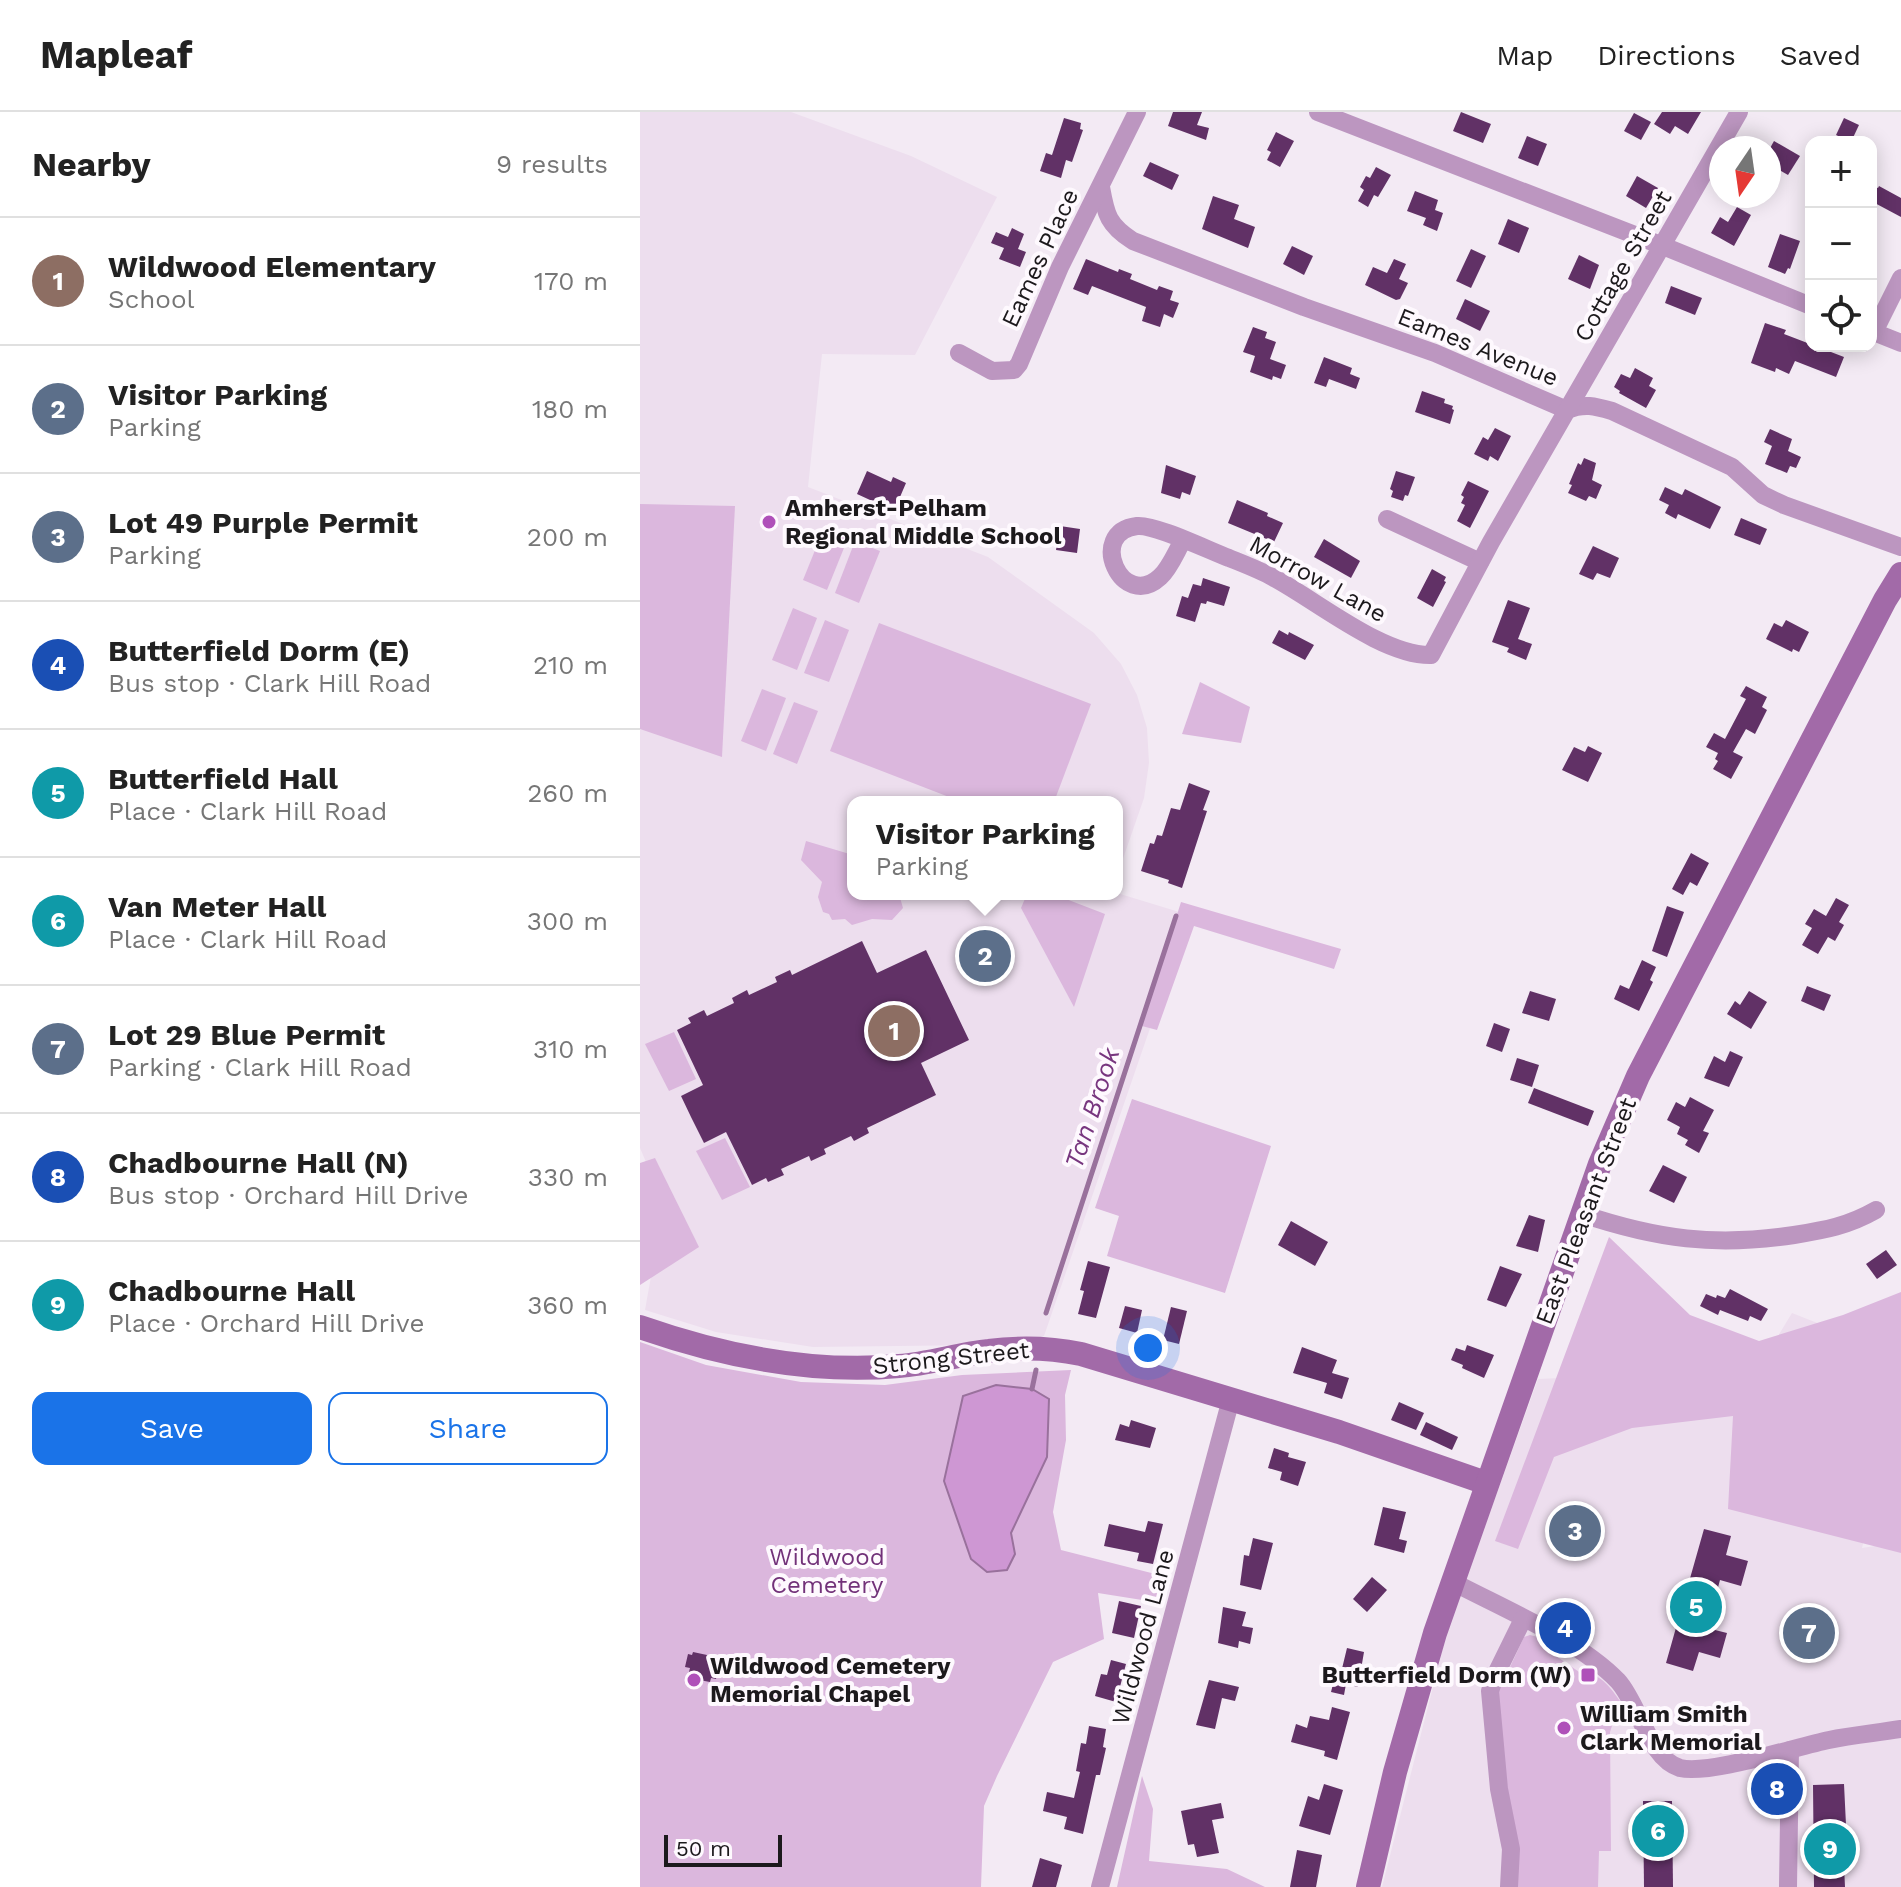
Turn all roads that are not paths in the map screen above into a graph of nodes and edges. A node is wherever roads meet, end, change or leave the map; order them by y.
1 (1137, 112) edge
2 (1318, 112) edge
3 (1739, 112) edge
4 (1101, 187) junction
5 (1663, 246) junction
6 (1901, 278) edge
7 (1805, 304) edge
8 (1877, 323) edge
9 (1877, 334) edge
10 (1901, 343) edge
11 (959, 353) dead end
12 (1567, 410) junction
13 (1387, 519) dead end
14 (1183, 540) dead end
15 (1901, 547) edge
16 (1480, 562) junction
17 (1901, 574) edge
18 (1431, 655) joint
19 (1876, 1210) dead end
20 (1582, 1214) junction
21 (640, 1327) edge
22 (1231, 1399) junction
23 (1486, 1483) junction
24 (1451, 1581) junction
25 (1523, 1619) junction
26 (1901, 1729) edge
27 (1790, 1750) junction
28 (1100, 1887) edge
29 (1368, 1887) edge
30 (1509, 1887) edge
31 (1788, 1887) edge

1 - 4 street, Eames Place
2 - 5 street
3 - 5 street, Cottage Street
4 - 11 street, Eames Place
4 - 12 street, Eames Avenue
5 - 7 street
5 - 12 street, Cottage Street
6 - 8 street
9 - 10 street
12 - 15 street, Eames Avenue
12 - 16 street, Cottage Street
13 - 16 street
14 - 18 street, Morrow Lane
16 - 18 street, Cottage Street
17 - 20 main road, East Pleasant Street
19 - 20 street
20 - 23 main road, East Pleasant Street
21 - 22 main road, Strong Street
22 - 23 main road, Strong Street
22 - 28 street, Wildwood Lane
23 - 24 main road, East Pleasant Street
24 - 25 street
24 - 29 main road, East Pleasant Street
25 - 27 street
25 - 30 street
26 - 27 street
27 - 31 street

